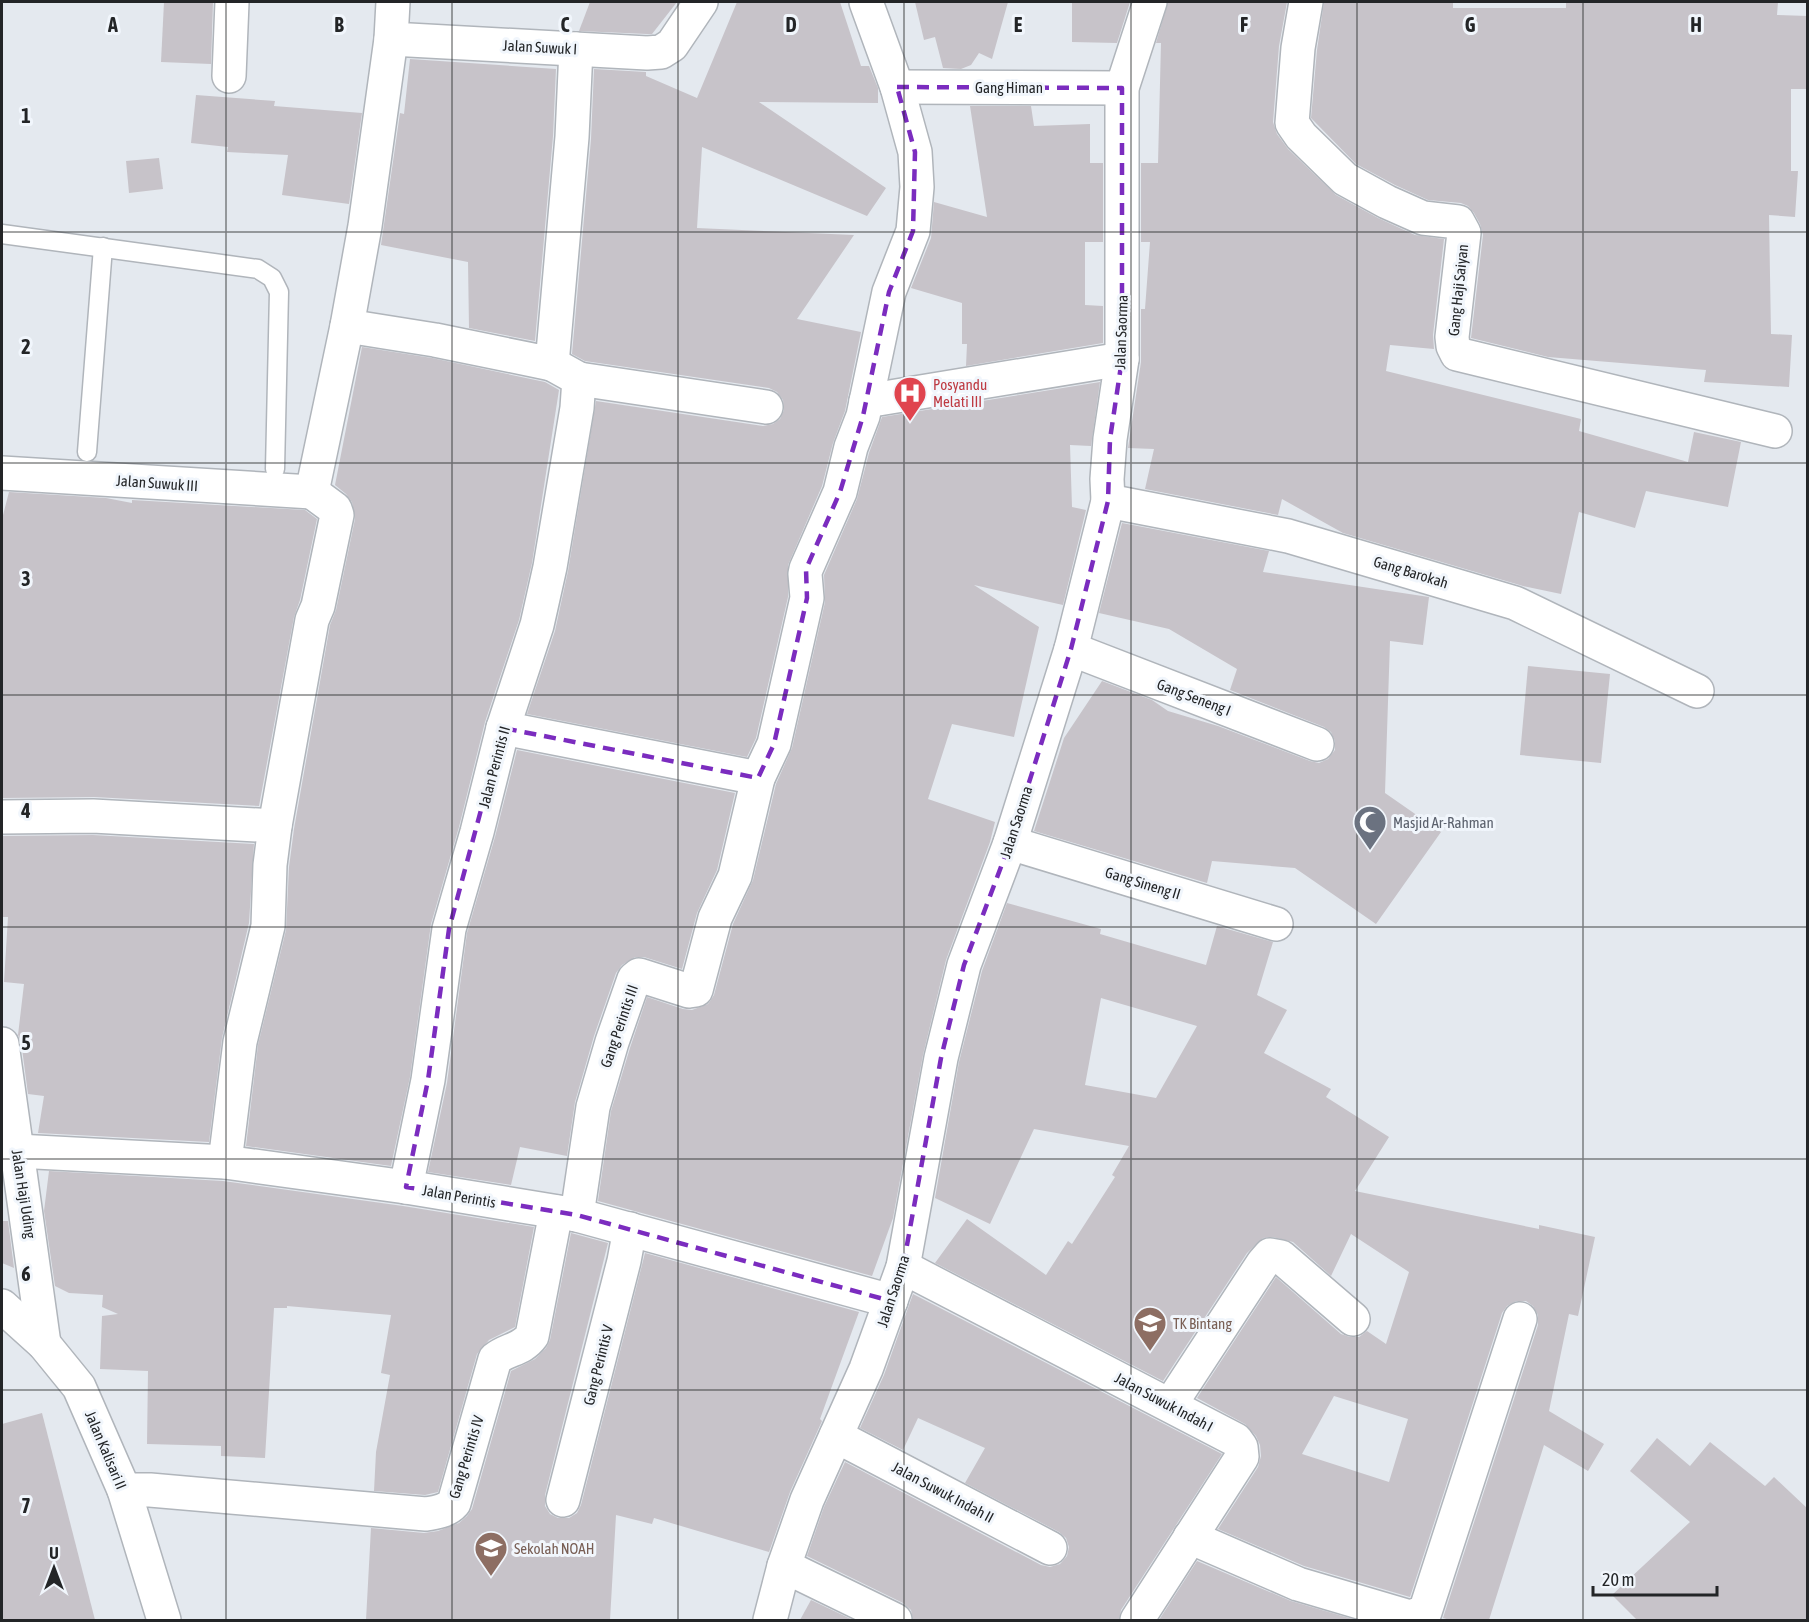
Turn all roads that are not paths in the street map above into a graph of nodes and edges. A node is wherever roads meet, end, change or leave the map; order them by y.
1 (232, 2) edge
2 (393, 2) edge
3 (700, 2) edge
4 (866, 2) edge
5 (1150, 2) edge
6 (1306, 2) edge
7 (391, 39) junction
8 (576, 49) junction
9 (229, 76) dead end
10 (897, 87) junction
11 (1122, 88) junction
12 (2, 234) edge
13 (103, 247) junction
14 (347, 326) junction
15 (1122, 359) junction
16 (566, 371) junction
17 (866, 401) junction
18 (766, 407) dead end
19 (1775, 431) dead end
20 (87, 452) dead end
21 (275, 469) dead end
22 (2, 473) edge
23 (312, 492) junction
24 (1108, 501) junction
25 (1071, 649) junction
26 (1697, 691) dead end
27 (504, 728) junction
28 (1317, 744) dead end
29 (758, 778) junction
30 (2, 817) edge
31 (276, 826) junction
32 (1010, 843) junction
33 (1276, 924) dead end
34 (2, 1044) edge
35 (17, 1151) junction
36 (225, 1162) junction
37 (406, 1187) junction
38 (567, 1214) junction
39 (630, 1229) junction
40 (903, 1267) junction
41 (891, 1301) junction
42 (2, 1306) edge
43 (1353, 1319) dead end
44 (1520, 1319) dead end
45 (44, 1344) junction
46 (1170, 1405) junction
47 (836, 1436) junction
48 (124, 1490) junction
49 (563, 1500) dead end
50 (1190, 1537) junction
51 (1050, 1548) dead end
52 (784, 1566) junction
53 (164, 1620) edge
54 (770, 1620) edge
55 (895, 1620) edge
56 (1137, 1620) edge

1 - 9 street
2 - 7 street
3 - 8 street, Jalan Suwuk I
4 - 10 street
5 - 11 street, Jalan Saorma
6 - 19 street, Gang Haji Saiyan
7 - 8 street, Jalan Suwuk I
7 - 14 street
8 - 16 street, Jalan Perintis II
10 - 11 street, Gang Himan
10 - 17 street
11 - 15 street, Jalan Saorma
12 - 13 lane
13 - 20 lane
13 - 21 lane
14 - 16 street
14 - 23 street
15 - 17 street
15 - 24 street, Jalan Saorma
16 - 18 street
16 - 27 street, Jalan Perintis II
17 - 29 street
22 - 23 street, Jalan Suwuk III
23 - 31 street
24 - 25 street, Jalan Saorma
24 - 26 street, Gang Barokah
25 - 28 street, Gang Seneng I
25 - 32 street, Jalan Saorma
27 - 29 street
27 - 37 street, Jalan Perintis II
29 - 38 street, Gang Perintis III
30 - 31 street
31 - 36 street
32 - 33 street, Gang Sineng II
32 - 40 street, Jalan Saorma
34 - 35 street, Jalan Haji Uding
35 - 36 street, Jalan Perintis
35 - 45 street, Jalan Haji Uding
36 - 37 street, Jalan Perintis
37 - 38 street, Jalan Perintis
38 - 39 street, Jalan Perintis
38 - 48 street, Gang Perintis IV
39 - 41 street, Jalan Perintis
39 - 49 street, Gang Perintis V
40 - 41 street, Jalan Saorma
40 - 46 street, Jalan Suwuk Indah I
41 - 47 street, Jalan Saorma
42 - 45 street, Jalan Kalisari II
43 - 46 street
44 - 50 street
45 - 48 street, Jalan Kalisari II
46 - 50 street, Jalan Suwuk Indah I
47 - 51 street, Jalan Suwuk Indah II
47 - 52 street, Jalan Saorma
48 - 53 street, Jalan Kalisari II
50 - 56 street, Jalan Suwuk Indah I
52 - 54 street, Jalan Saorma
52 - 55 street

